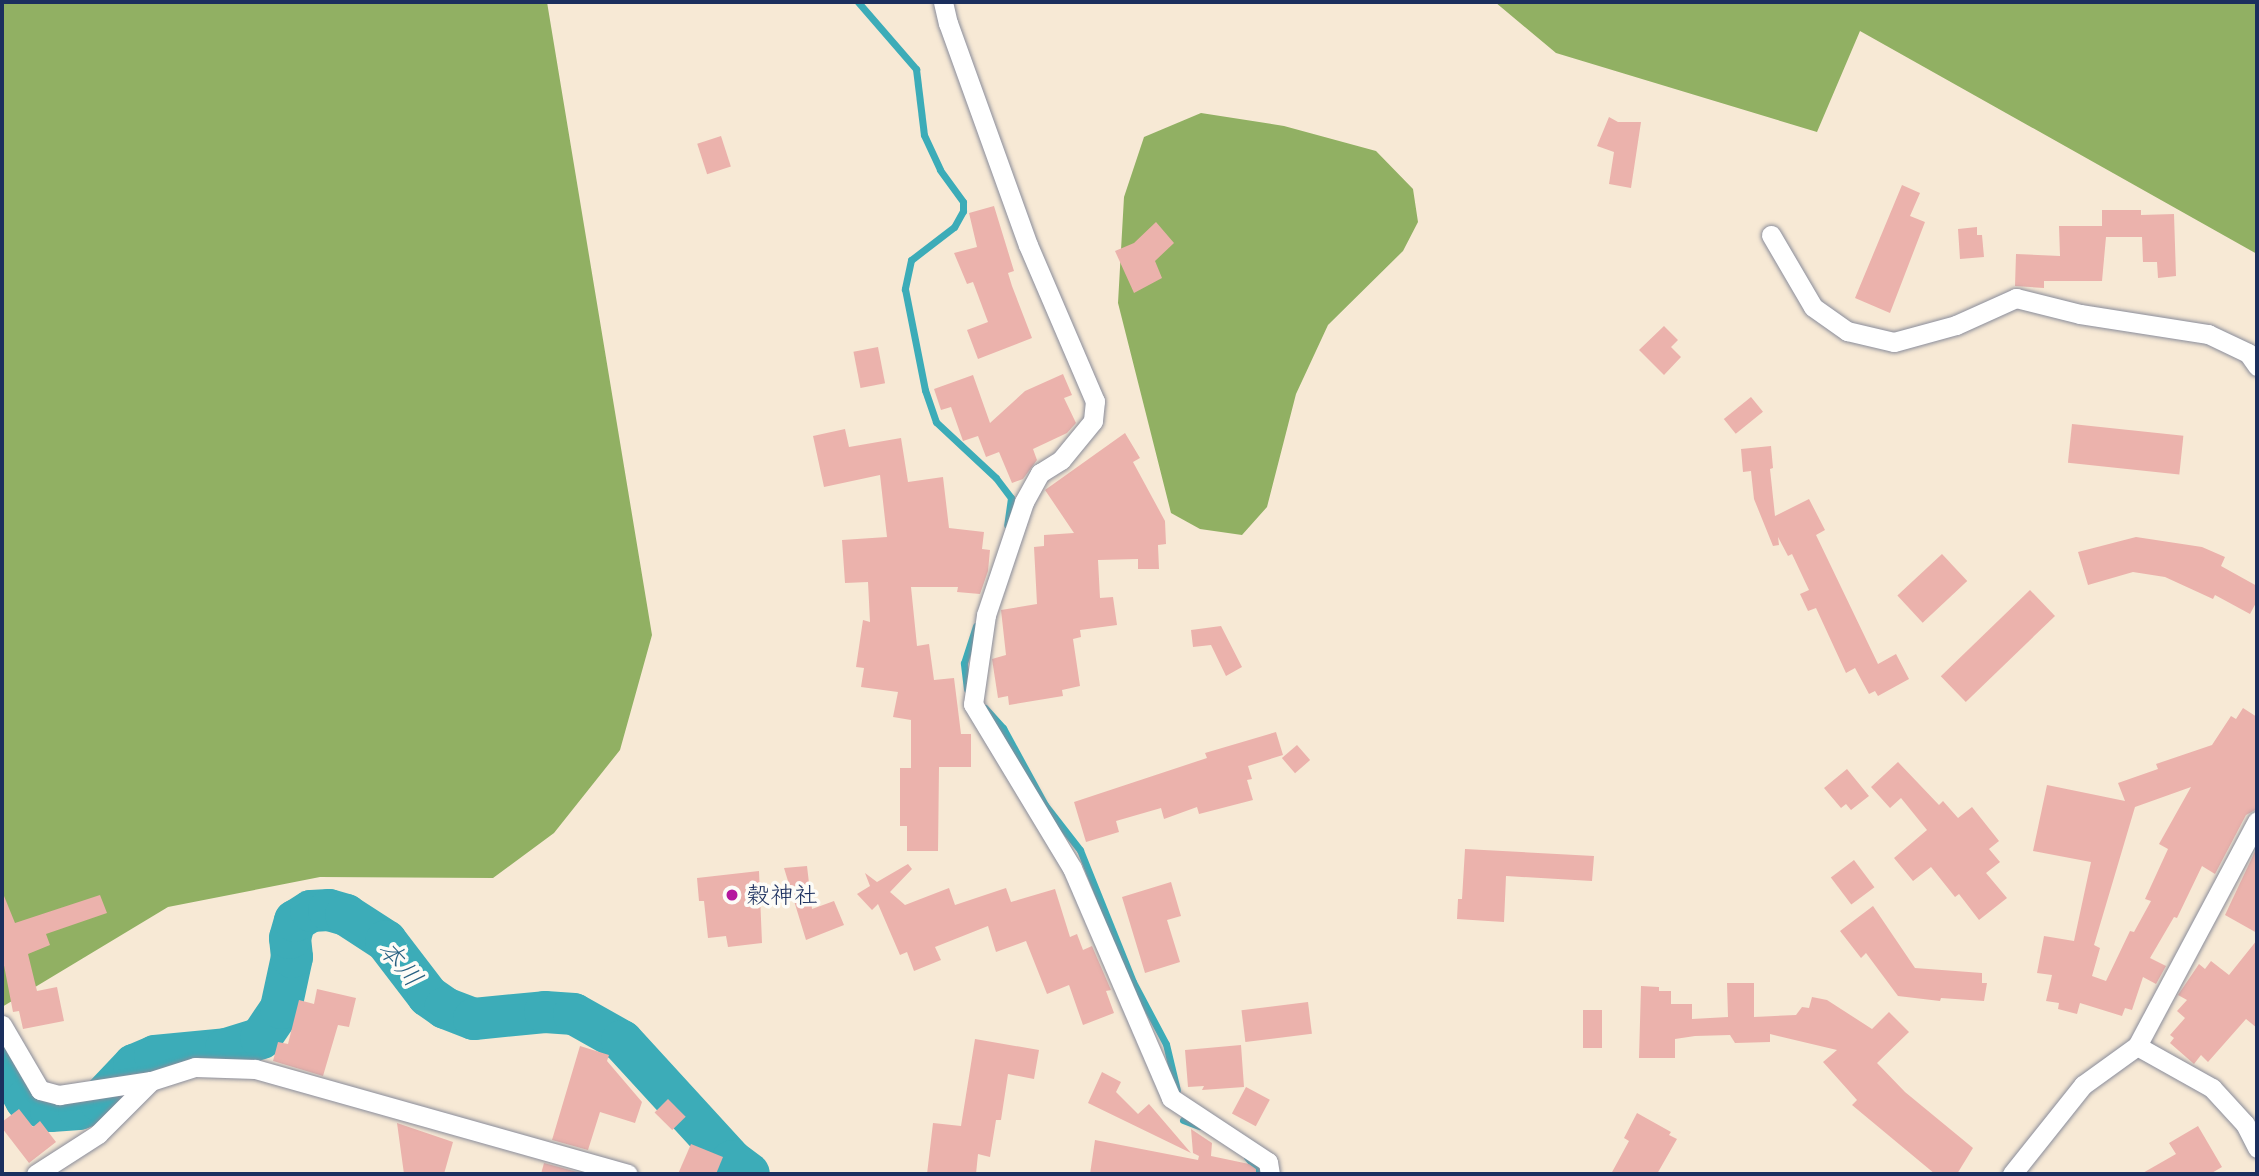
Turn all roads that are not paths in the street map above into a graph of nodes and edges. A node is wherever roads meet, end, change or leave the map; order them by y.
1 (943, 2) edge
2 (1770, 235) dead end
3 (2257, 366) edge
4 (2257, 821) edge
5 (2, 1025) edge
6 (2137, 1046) junction
7 (142, 1081) junction
8 (2257, 1147) edge
9 (36, 1174) edge
10 (628, 1174) edge
11 (1270, 1174) edge
12 (2012, 1174) edge

1 - 11 street
2 - 3 street
4 - 6 street
5 - 7 street
6 - 8 street
6 - 12 street
7 - 9 street
7 - 10 street

